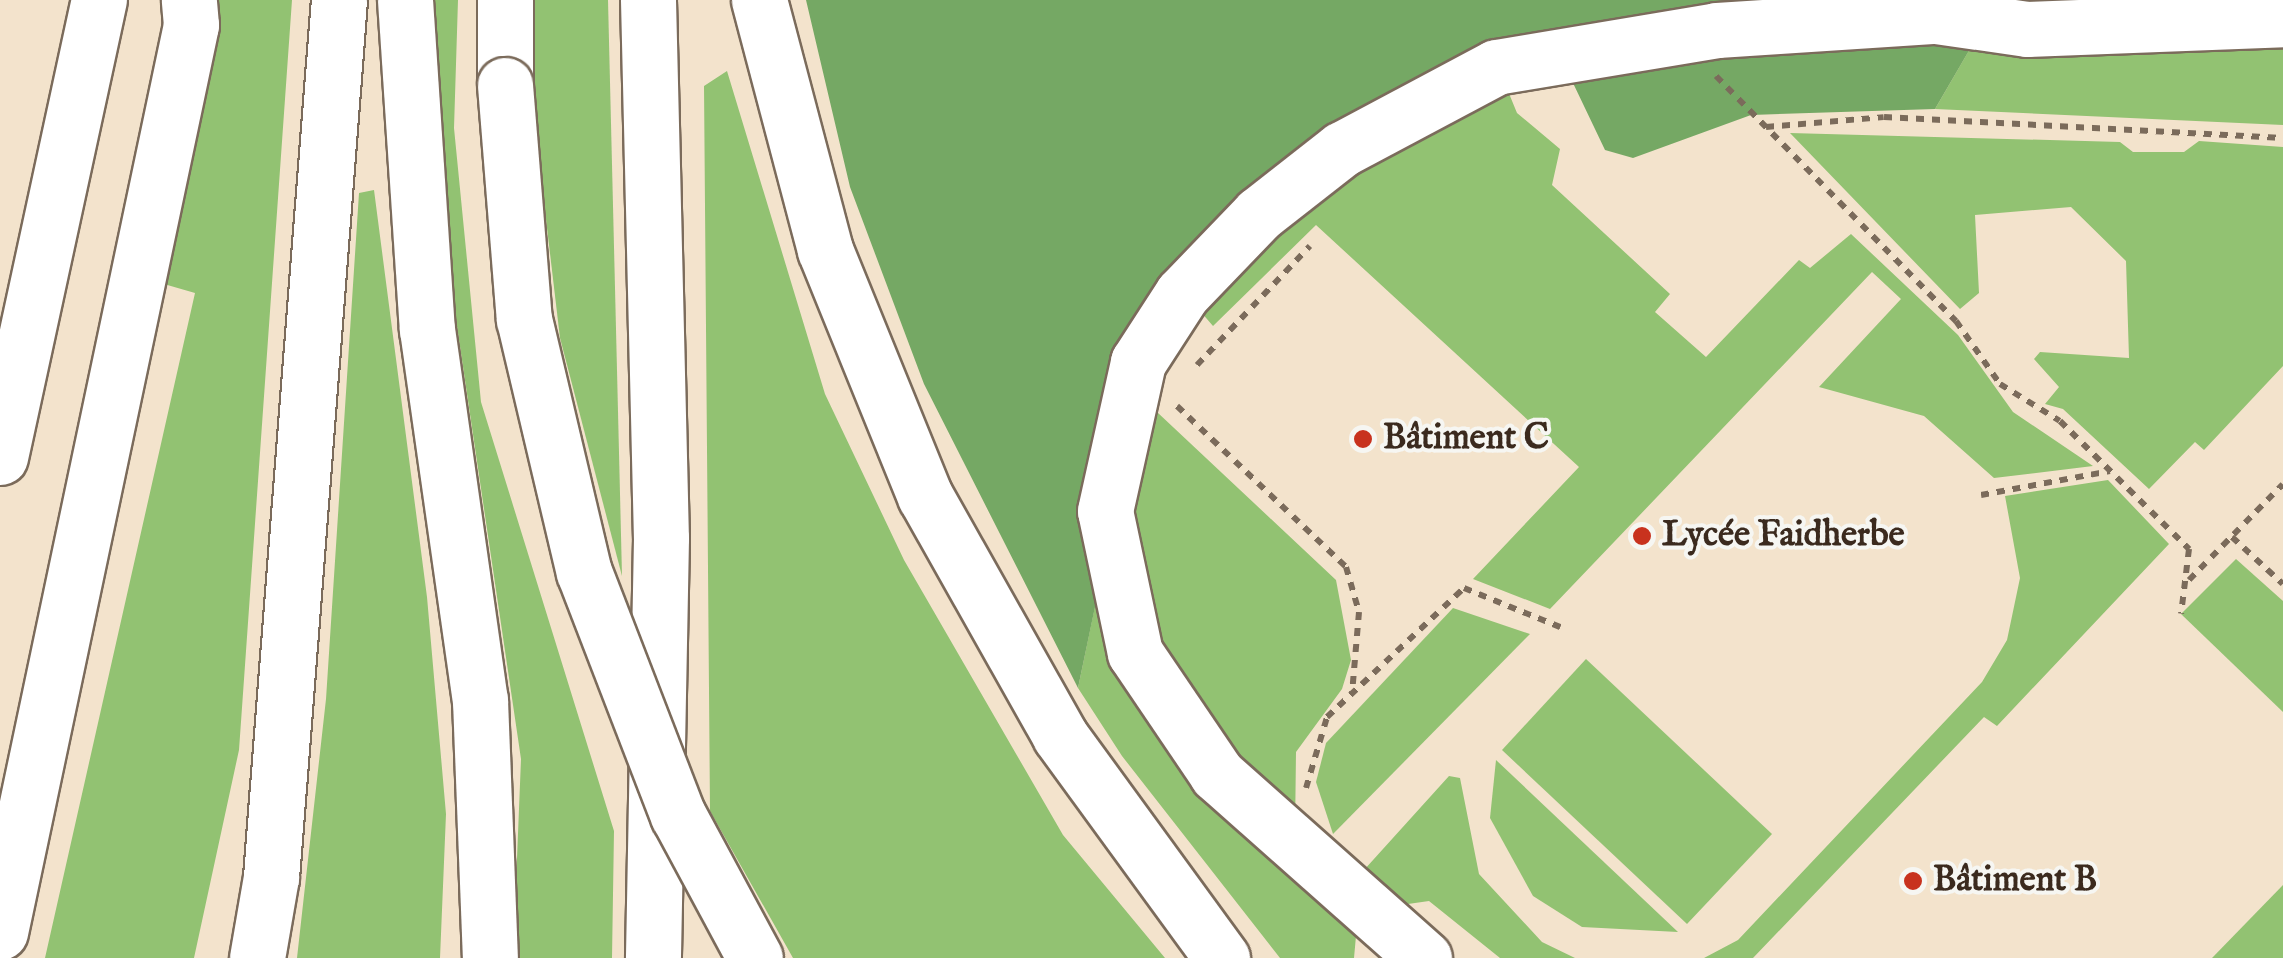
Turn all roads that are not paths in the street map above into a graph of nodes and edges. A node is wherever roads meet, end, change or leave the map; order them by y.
1 (99, 0) edge
2 (189, 0) edge
3 (339, 0) edge
4 (405, 0) edge
5 (505, 0) edge
6 (648, 0) edge
7 (759, 0) edge
8 (2283, 19) edge
9 (0, 457) edge
10 (0, 932) edge
11 (257, 958) edge
12 (490, 958) edge
13 (653, 958) edge
14 (755, 958) edge
15 (1222, 958) edge
16 (1424, 958) edge

1 - 9 main road
2 - 10 main road
3 - 11 main road
4 - 12 main road
5 - 14 main road, bridge
6 - 13 main road
7 - 15 main road
8 - 16 main road

